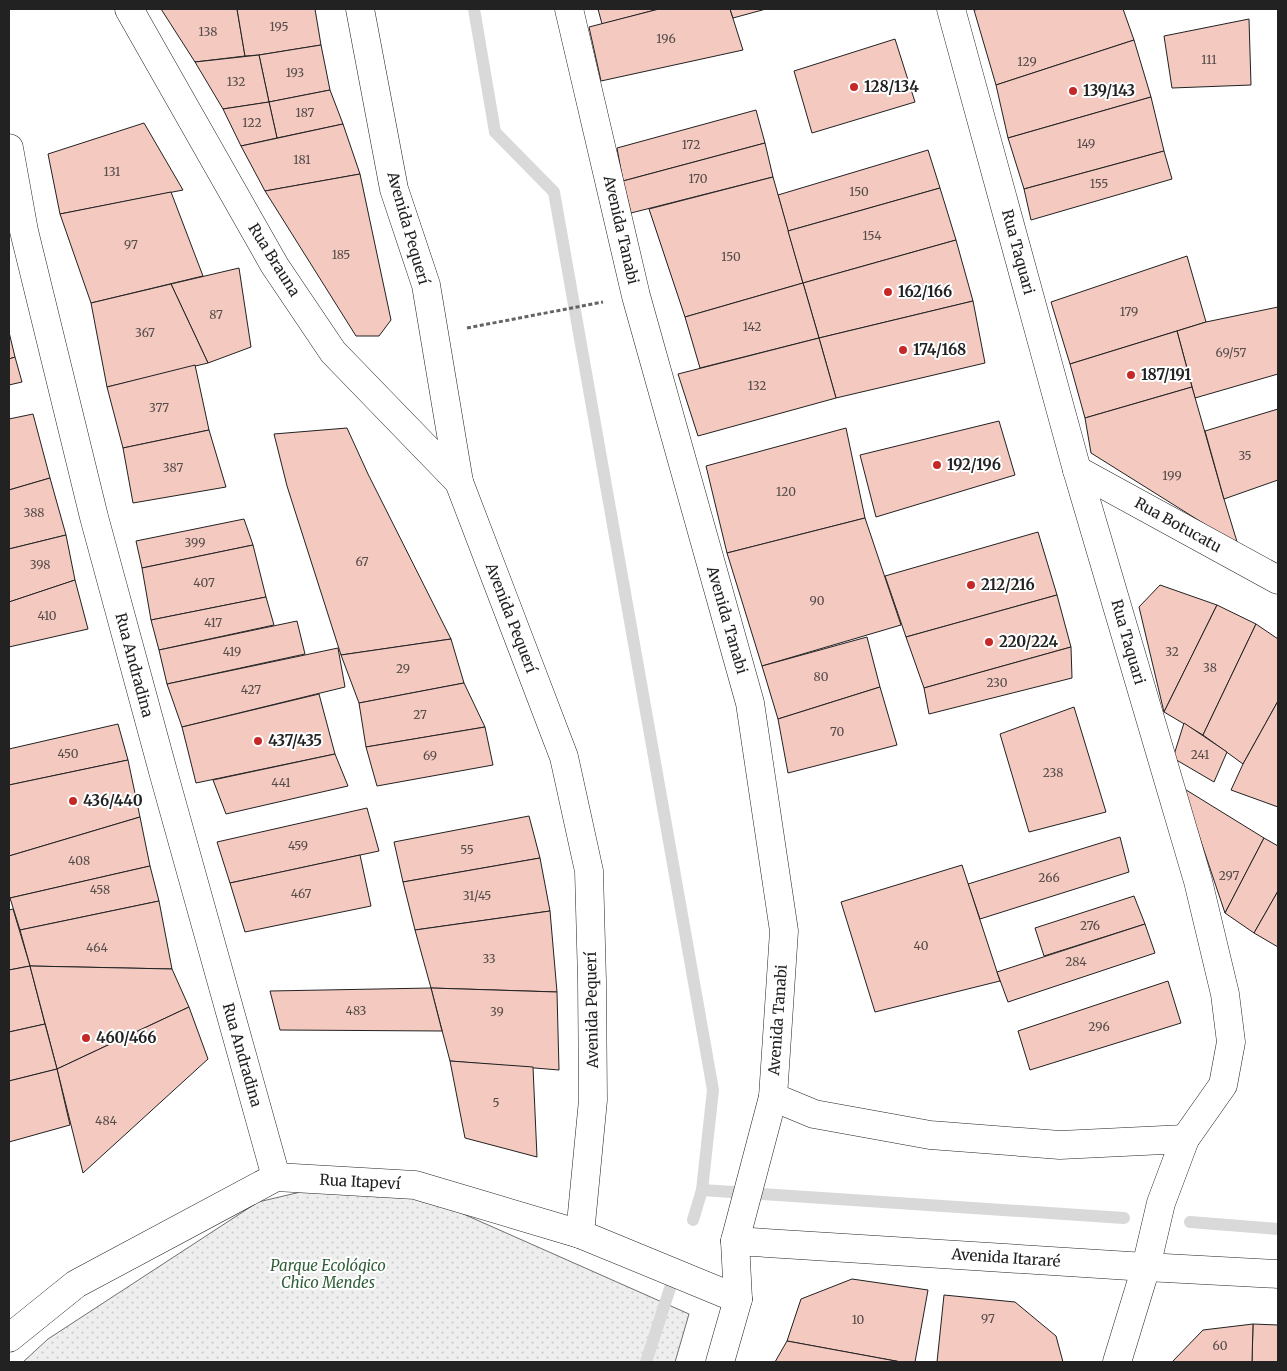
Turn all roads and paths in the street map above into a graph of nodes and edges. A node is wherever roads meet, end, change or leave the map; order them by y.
1 (129, 9) edge
2 (360, 9) edge
3 (569, 9) edge
4 (951, 9) edge
5 (9, 148) edge
6 (636, 296) junction
7 (462, 329) dead end
8 (1077, 470) junction
9 (459, 482) junction
10 (1278, 580) edge
11 (773, 1097) junction
12 (1185, 1139) junction
13 (276, 1177) junction
14 (580, 1234) junction
15 (735, 1241) junction
16 (1146, 1267) junction
17 (1278, 1274) edge
18 (738, 1299) junction
19 (9, 1338) edge
20 (720, 1362) edge
21 (1117, 1362) edge

1 - 9 street, Rua Brauna
2 - 9 street, Avenida Pequerí
3 - 6 street, Avenida Tanabi
4 - 8 street, Rua Taquari
5 - 13 street, Rua Andradina
6 - 7 path
6 - 11 street, Avenida Tanabi
8 - 10 street, Rua Botucatu
8 - 12 street, Rua Taquari
9 - 14 street, Avenida Pequerí
11 - 12 street
11 - 15 street, Avenida Tanabi
12 - 16 street, Rua Taquari
13 - 14 street, Rua Itapeví
13 - 19 street
14 - 18 street, Rua Itapeví
15 - 16 street, Avenida Itararé
15 - 18 street, Avenida Tanabi
16 - 17 street, Avenida Itararé
16 - 21 street, Rua Taquari
18 - 20 street, Avenida Tanabi

